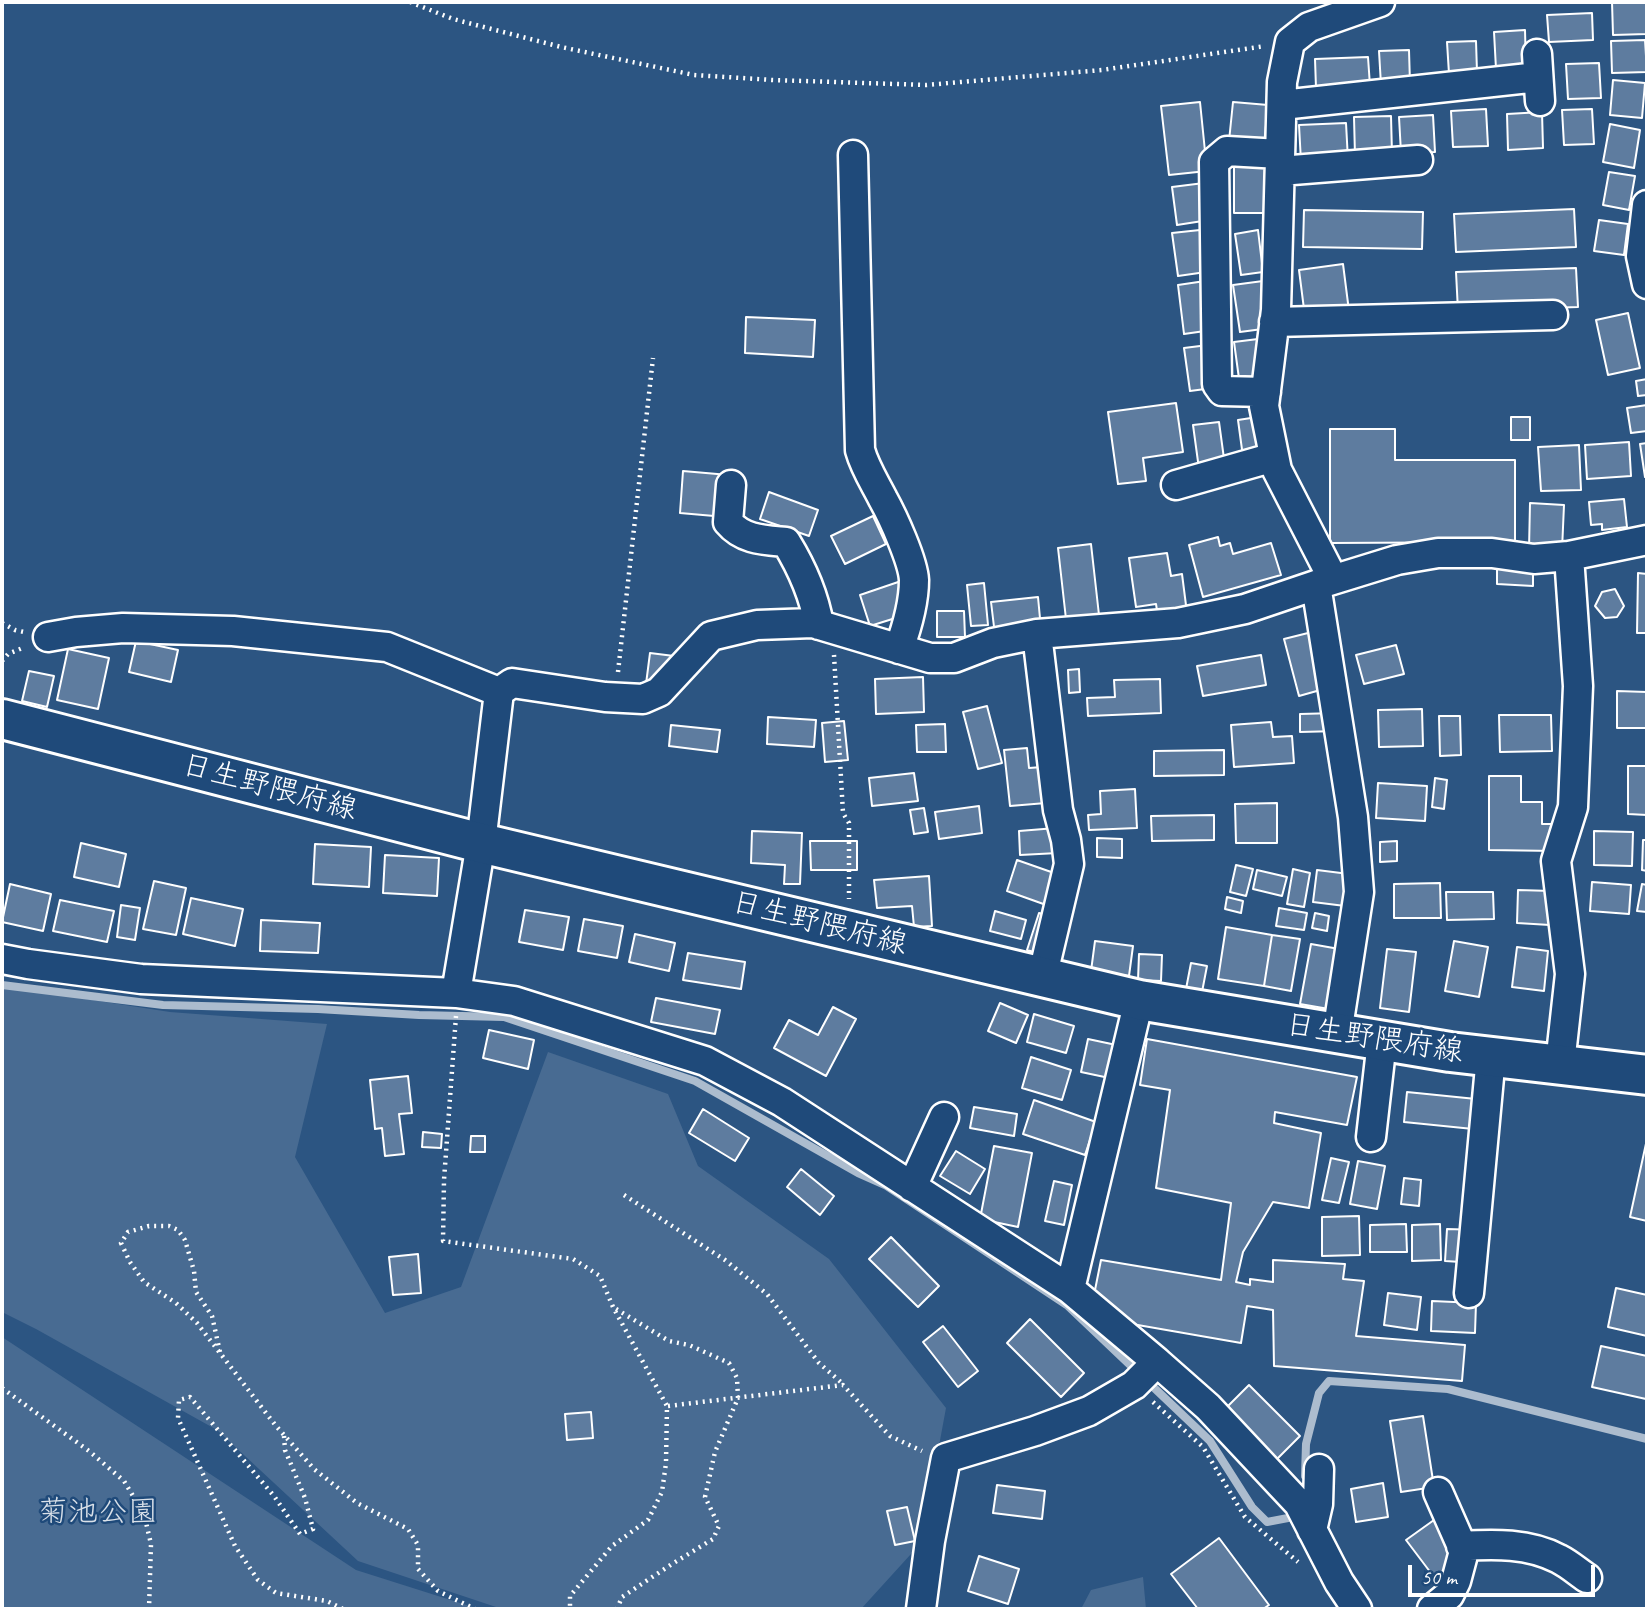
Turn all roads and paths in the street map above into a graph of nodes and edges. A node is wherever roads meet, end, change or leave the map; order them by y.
1 (410, 2) edge
2 (1380, 2) edge
3 (1290, 42) junction
4 (1538, 78) dead end
5 (1282, 105) junction
6 (853, 155) dead end
7 (1418, 160) dead end
8 (1280, 162) junction
9 (1647, 205) edge
10 (1647, 284) edge
11 (1553, 315) dead end
12 (1274, 322) junction
13 (653, 358) dead end
14 (1266, 392) junction
15 (1274, 457) junction
16 (731, 485) dead end
17 (1176, 485) dead end
18 (1647, 540) edge
19 (1569, 556) junction
20 (1324, 582) junction
21 (829, 628) junction
22 (1037, 634) junction
23 (48, 637) dead end
24 (899, 649) junction
25 (499, 692) junction
26 (615, 697) junction
27 (2, 719) edge
28 (481, 843) junction
29 (849, 932) junction
30 (2, 959) edge
31 (1042, 978) junction
32 (456, 993) junction
33 (1139, 1000) junction
34 (456, 1023) dead end
35 (1337, 1034) junction
36 (1382, 1041) junction
37 (1490, 1056) junction
38 (1560, 1064) junction
39 (1647, 1075) edge
40 (944, 1117) dead end
41 (1371, 1137) dead end
42 (912, 1187) junction
43 (624, 1195) dead end
44 (1070, 1289) junction
45 (1469, 1293) dead end
46 (613, 1307) junction
47 (220, 1352) junction
48 (1157, 1362) junction
49 (843, 1385) junction
50 (1134, 1385) junction
51 (2, 1388) edge
52 (738, 1398) junction
53 (667, 1406) junction
54 (284, 1435) junction
55 (946, 1458) junction
56 (1319, 1469) dead end
57 (1438, 1492) dead end
58 (1312, 1530) junction
59 (1461, 1546) junction
60 (1587, 1578) dead end
61 (1339, 1582) junction
62 (149, 1609) edge
63 (343, 1609) edge
64 (475, 1609) edge
65 (570, 1609) edge
66 (617, 1609) edge
67 (921, 1609) edge
68 (1357, 1609) edge
69 (1432, 1609) edge

1 - 3 path
2 - 3 street
3 - 5 street
4 - 5 street
5 - 8 street
6 - 24 street
7 - 8 street
8 - 12 street
8 - 14 street
9 - 10 street
11 - 12 street
12 - 14 street
13 - 26 path
14 - 15 street
15 - 17 street
15 - 20 street
16 - 21 street
18 - 19 street
19 - 20 street
19 - 38 street
20 - 22 street
20 - 35 street
21 - 24 street
21 - 26 street
21 - 29 path
22 - 24 street
22 - 31 street
23 - 25 street
25 - 26 street
25 - 28 street
27 - 28 main road, 日生野隈府線
28 - 29 main road, 日生野隈府線
28 - 32 street
29 - 31 main road, 日生野隈府線
30 - 32 street
31 - 33 main road, 日生野隈府線
32 - 42 street
33 - 35 main road, 日生野隈府線
33 - 44 street
34 - 46 path
35 - 36 main road, 日生野隈府線
36 - 37 main road, 日生野隈府線
36 - 41 street
37 - 38 main road, 日生野隈府線
37 - 45 street
38 - 39 main road, 日生野隈府線
40 - 42 street
42 - 44 street
43 - 49 path
44 - 48 street
46 - 52 path
46 - 53 path
47 - 47 path
47 - 54 path
48 - 50 street
48 - 58 street
49 - 52 path
49 - 55 path
50 - 55 street
50 - 61 path
51 - 62 path
52 - 53 path
52 - 66 path
53 - 65 path
54 - 63 path
54 - 64 path
55 - 67 street
56 - 58 street
57 - 59 street
58 - 61 street
59 - 60 street
59 - 69 street
61 - 68 street

